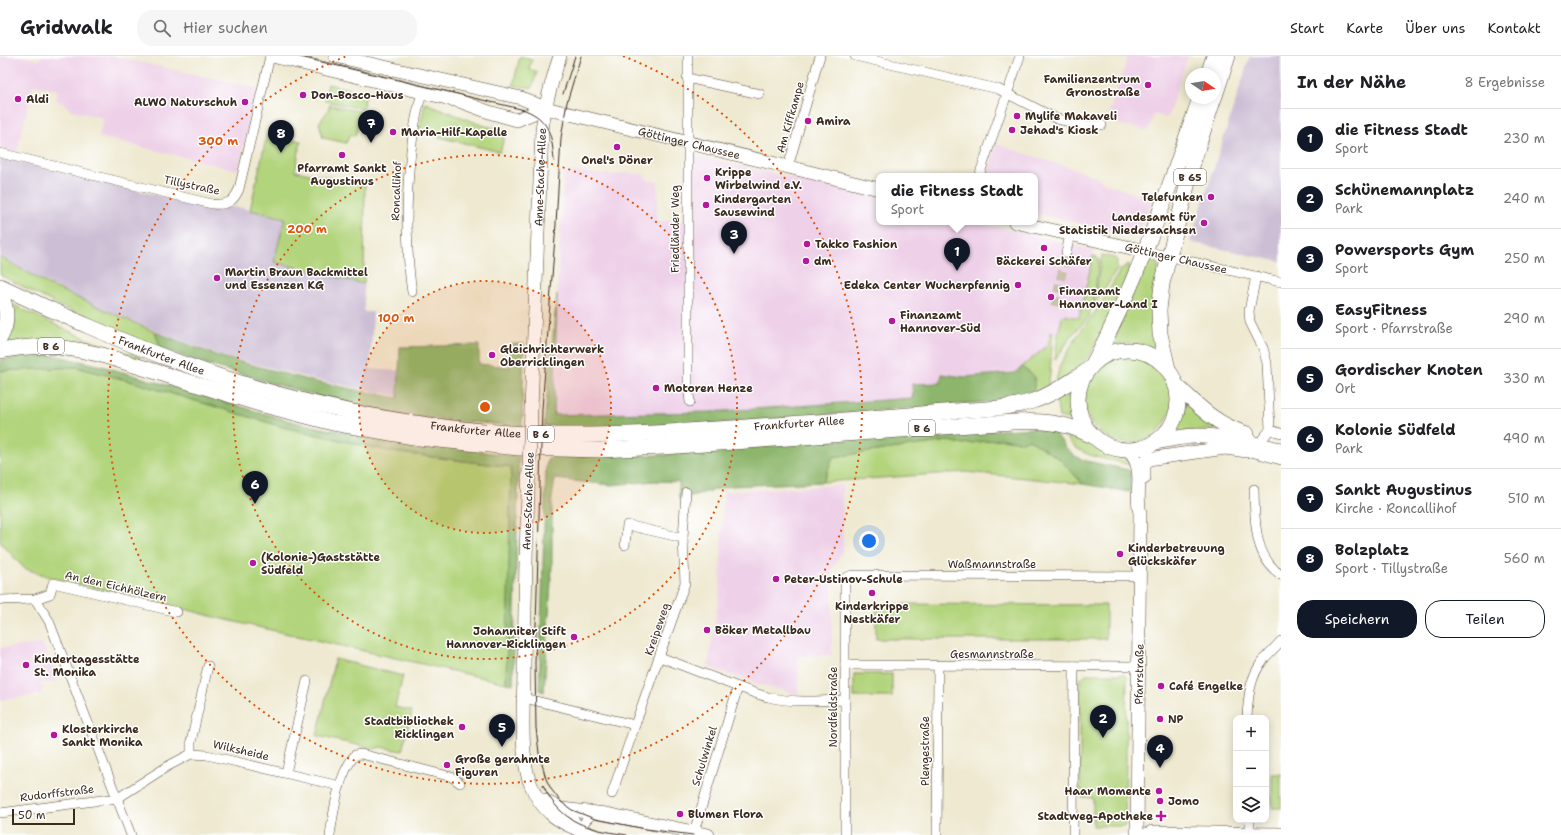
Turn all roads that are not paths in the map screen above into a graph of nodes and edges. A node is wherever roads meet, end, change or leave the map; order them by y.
1 (271, 56) edge
2 (335, 56) edge
3 (560, 56) edge
4 (688, 56) edge
5 (820, 56) edge
6 (855, 56) edge
7 (1020, 56) edge
8 (1214, 56) edge
9 (1228, 56) edge
10 (1210, 68) edge
11 (688, 78) junction
12 (1221, 78) edge
13 (422, 92) junction
14 (760, 94) dead end
15 (1008, 94) junction
16 (1198, 104) edge
17 (1213, 104) edge
18 (545, 108) junction
19 (1102, 125) dead end
20 (687, 142) junction
21 (0, 153) edge
22 (788, 167) junction
23 (980, 173) edge
24 (876, 188) edge
25 (1028, 225) edge
26 (1070, 235) junction
27 (1145, 251) junction
28 (1066, 253) tunnel mouth
29 (1168, 257) junction
30 (1256, 276) junction
31 (1281, 282) edge
32 (0, 286) edge
33 (412, 292) dead end
34 (0, 293) edge
35 (0, 338) edge
36 (0, 351) edge
37 (1090, 367) junction
38 (1168, 370) junction
39 (1176, 384) junction
40 (690, 402) dead end
41 (1281, 433) edge
42 (1093, 436) junction
43 (1258, 441) junction
44 (1154, 442) junction
45 (1281, 442) edge
46 (1128, 450) junction
47 (1281, 450) edge
48 (1281, 460) edge
49 (1254, 489) dead end
50 (686, 492) dead end
51 (1140, 513) junction
52 (683, 538) junction
53 (625, 545) dead end
54 (1281, 575) edge
55 (1140, 576) junction
56 (845, 578) joint
57 (35, 599) junction
58 (0, 600) edge
59 (176, 612) dead end
60 (1281, 641) edge
61 (660, 657) junction
62 (845, 665) junction
63 (208, 666) dead end
64 (938, 666) junction
65 (1074, 666) junction
66 (1139, 666) junction
67 (307, 681) dead end
68 (738, 687) junction
69 (524, 698) junction
70 (845, 700) junction
71 (1247, 715) edge
72 (635, 725) junction
73 (191, 754) junction
74 (286, 773) junction
75 (460, 783) dead end
76 (340, 786) junction
77 (612, 794) dead end
78 (536, 796) junction
79 (118, 798) junction
80 (564, 809) junction
81 (0, 813) edge
82 (596, 813) junction
83 (1250, 826) edge
84 (694, 832) junction
85 (586, 834) edge
86 (1281, 834) edge
87 (131, 835) edge
88 (330, 835) edge
89 (708, 835) edge
90 (845, 835) edge
91 (937, 835) edge
92 (1073, 835) edge
93 (1137, 835) edge
94 (1146, 835) edge

1 - 13 street
1 - 21 street, Tillystraße
2 - 18 street, Göttinger Chaussee
3 - 18 street, Anne-Stache-Allee
4 - 11 street, Friedländer Weg
5 - 22 street, Am Kiffkampe
6 - 15 street
7 - 15 street
8 - 10 main road
9 - 12 main road, B 65
11 - 14 street
11 - 20 street, Friedländer Weg
13 - 18 street
13 - 33 street, Roncallihof
15 - 19 street
15 - 23 street
16 - 27 main road, B 65
17 - 29 main road, B 65
18 - 20 street, Göttinger Chaussee
18 - 69 street, Anne-Stache-Allee, bridge
20 - 22 street, Göttinger Chaussee
20 - 40 street, Friedländer Weg
22 - 24 street, Göttinger Chaussee
25 - 26 street, Göttinger Chaussee
26 - 27 street, Göttinger Chaussee
26 - 28 street
27 - 29 street, Göttinger Chaussee
27 - 37 main road, B 65
29 - 30 street, Göttinger Chaussee
29 - 38 main road, B 65
30 - 31 street, Göttinger Chaussee
30 - 43 street
32 - 37 main road, Frankfurter Allee / B 6
34 - 35 main road
36 - 42 main road, Frankfurter Allee / B 6
37 - 38 main road, B 6
37 - 42 main road, B 6
38 - 39 main road, B 6
39 - 43 main road, B 6
39 - 44 main road, B 6
41 - 43 street
42 - 46 main road, B 6
43 - 44 main road, B 6
43 - 45 main road, B 6
43 - 47 main road, B 6
43 - 48 street
43 - 51 street, Pfarrstraße
44 - 46 main road, B 6
46 - 51 street, Pfarrstraße
49 - 54 street
50 - 52 street, Kreipeweg
51 - 55 street, Pfarrstraße
52 - 53 street
52 - 61 street, Kreipeweg
55 - 56 street, Waßmannstraße
55 - 66 street, Pfarrstraße
56 - 62 street, Nordfeldstraße
57 - 58 street
57 - 59 street, An den Eichhölzern
57 - 79 street
60 - 71 street
61 - 68 street
61 - 72 street, Kreipeweg
62 - 64 street, Gesmannstraße
62 - 70 street, Nordfeldstraße
63 - 73 street
64 - 65 street, Gesmannstraße
64 - 91 street, Plengestraße
65 - 66 street, Gesmannstraße
65 - 92 street
66 - 93 street, Pfarrstraße
67 - 74 street
68 - 70 street
68 - 84 street, Schulwinkel
69 - 72 street
69 - 78 street, Anne-Stache-Allee
70 - 90 street, Nordfeldstraße
72 - 77 street, Kreipeweg
73 - 74 street, Wilksheide
73 - 79 street
74 - 76 street, Wilksheide
75 - 76 street
76 - 88 street
78 - 80 street
78 - 85 street, Anne-Stache-Allee
79 - 81 street, Rudorffstraße
79 - 87 street
80 - 82 street
80 - 85 street
82 - 84 street
82 - 85 street
83 - 86 street
83 - 94 street
84 - 89 street

